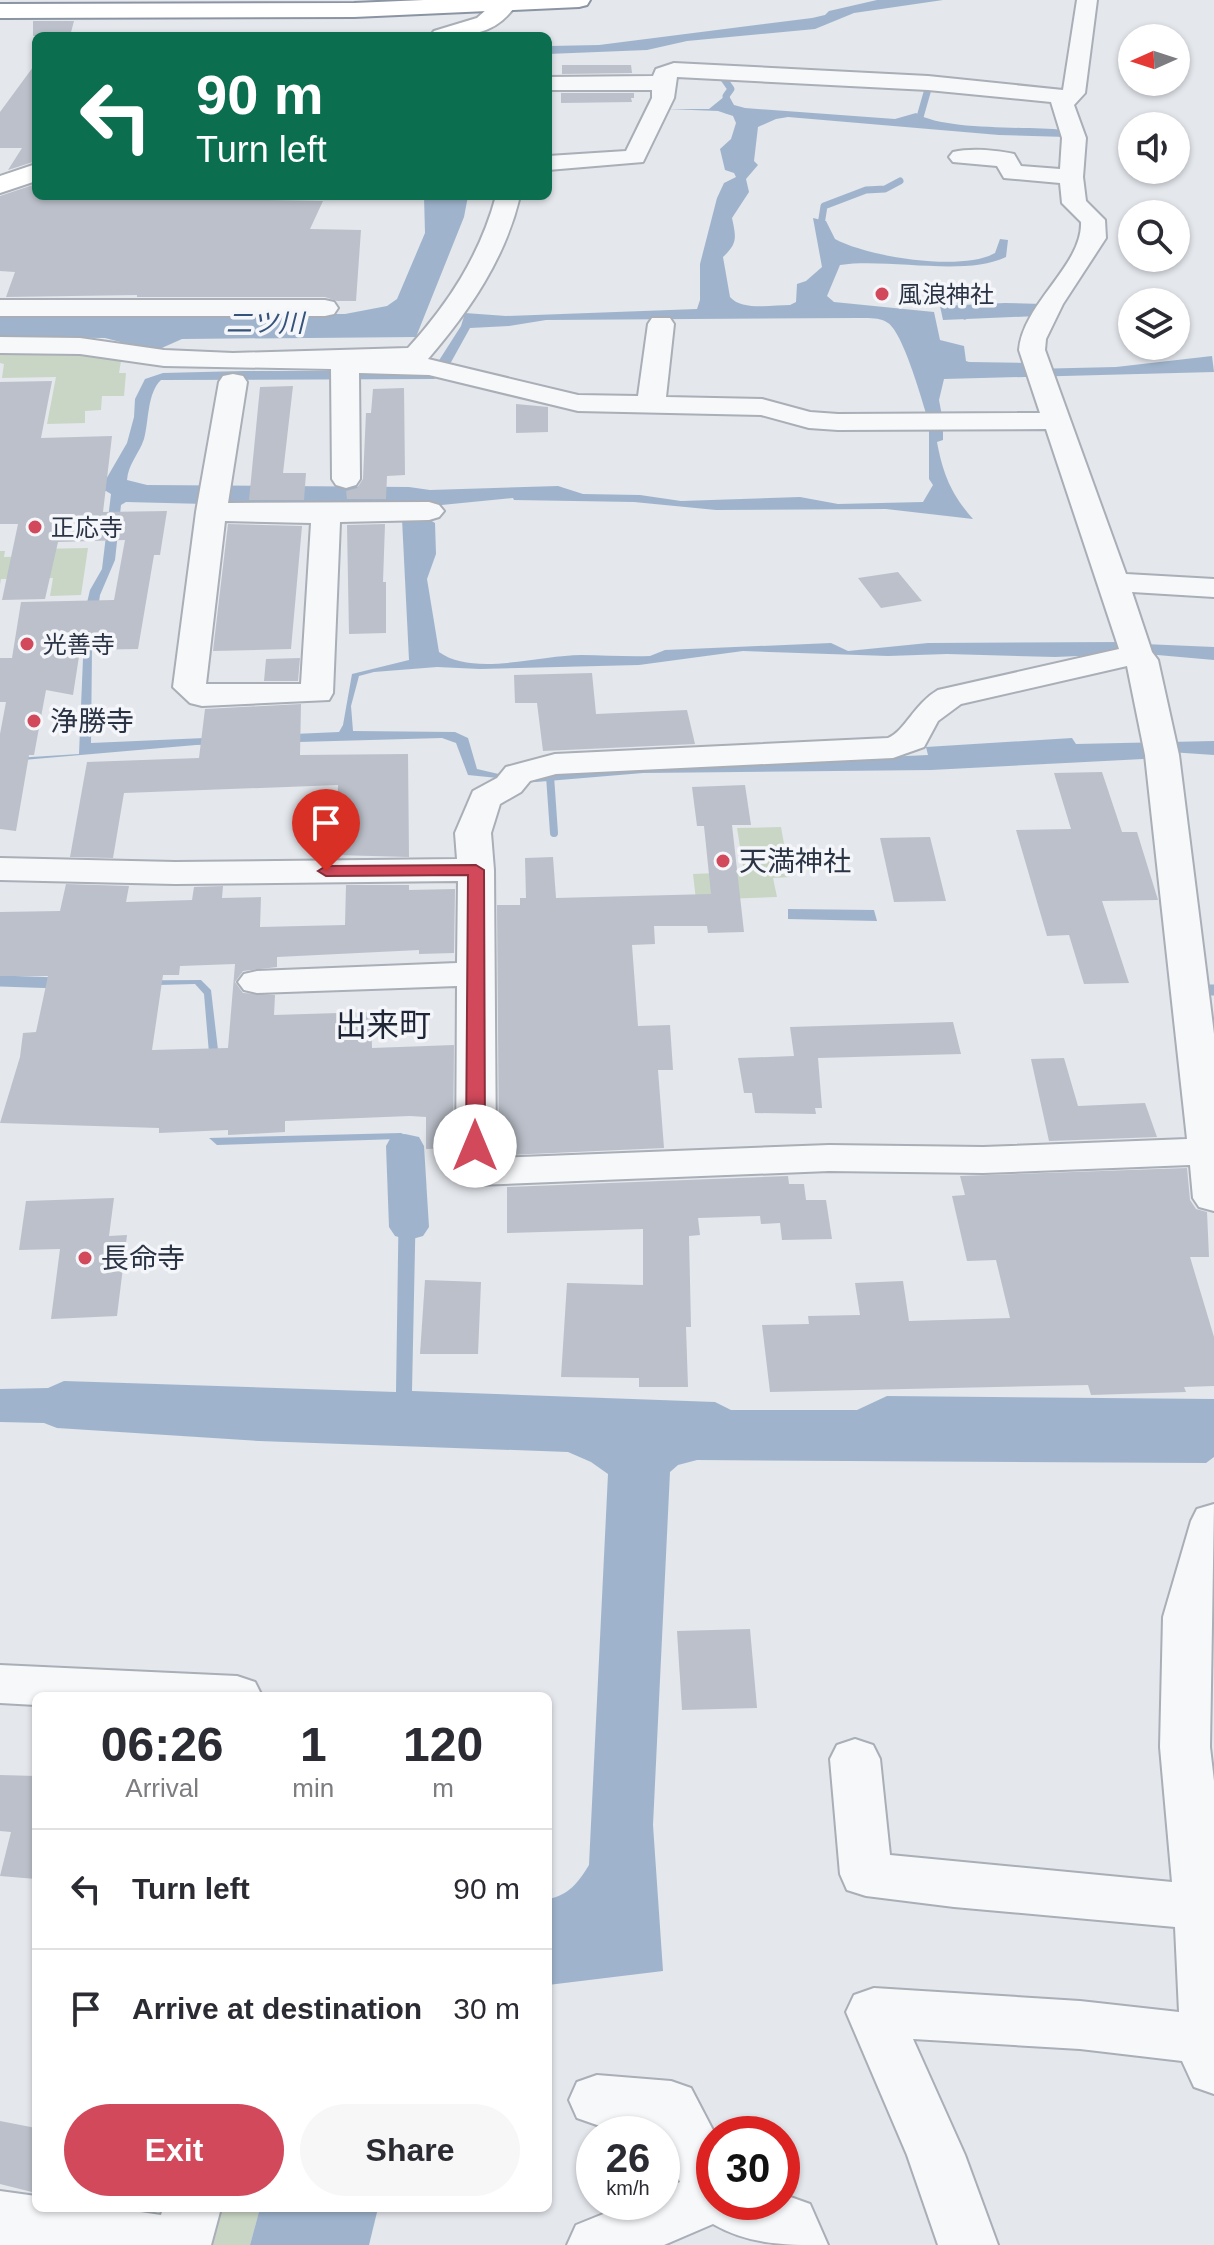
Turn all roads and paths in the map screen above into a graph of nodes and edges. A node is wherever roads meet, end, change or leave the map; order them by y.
1 (579, 0) edge
2 (1087, 0) edge
3 (505, 5) junction
4 (89, 7) edge
5 (0, 11) edge
6 (457, 32) edge
7 (552, 83) edge
8 (664, 83) junction
9 (1069, 97) junction
10 (961, 157) dead end
11 (552, 162) edge
12 (32, 173) edge
13 (1071, 177) junction
14 (0, 185) edge
15 (507, 200) edge
16 (0, 308) edge
17 (325, 308) dead end
18 (661, 324) dead end
19 (0, 345) edge
20 (341, 369) junction
21 (233, 382) dead end
22 (651, 405) junction
23 (1055, 421) junction
24 (346, 479) dead end
25 (214, 500) junction
26 (417, 512) dead end
27 (326, 514) junction
28 (1112, 582) junction
29 (1214, 588) edge
30 (1137, 653) junction
31 (0, 869) edge
32 (476, 870) junction
33 (1197, 906) edge
34 (476, 974) junction
35 (257, 982) dead end
36 (1209, 1138) edge
37 (1214, 1198) edge
38 (1214, 1521) edge
39 (0, 1684) edge
40 (158, 1692) edge
41 (855, 1759) dead end
42 (1201, 1907) junction
43 (1212, 2054) edge
44 (597, 2100) dead end
45 (696, 2155) edge
46 (696, 2204) edge
47 (190, 2212) edge
48 (0, 2218) edge
49 (774, 2220) edge
50 (178, 2245) edge
51 (597, 2245) edge
52 (798, 2245) edge
53 (968, 2245) edge

1 - 3 main road
2 - 9 street
3 - 4 main road
3 - 6 main road
4 - 5 main road
7 - 8 street
8 - 9 street
8 - 11 street
9 - 13 street
10 - 13 street
12 - 14 main road
13 - 23 street
15 - 20 street
16 - 17 street
18 - 22 street
19 - 20 street
20 - 22 street
20 - 24 street
21 - 25 street
22 - 23 street
23 - 28 street
25 - 27 street
25 - 27 street
26 - 27 street
28 - 29 street
28 - 30 street
30 - 32 street
30 - 33 street
31 - 32 street
32 - 34 street
33 - 36 street
34 - 35 street
34 - 36 street
36 - 37 street
38 - 42 street
39 - 40 street
41 - 42 street
42 - 43 street
43 - 53 street
44 - 45 street
46 - 51 street
47 - 50 street
48 - 50 street
49 - 52 street

